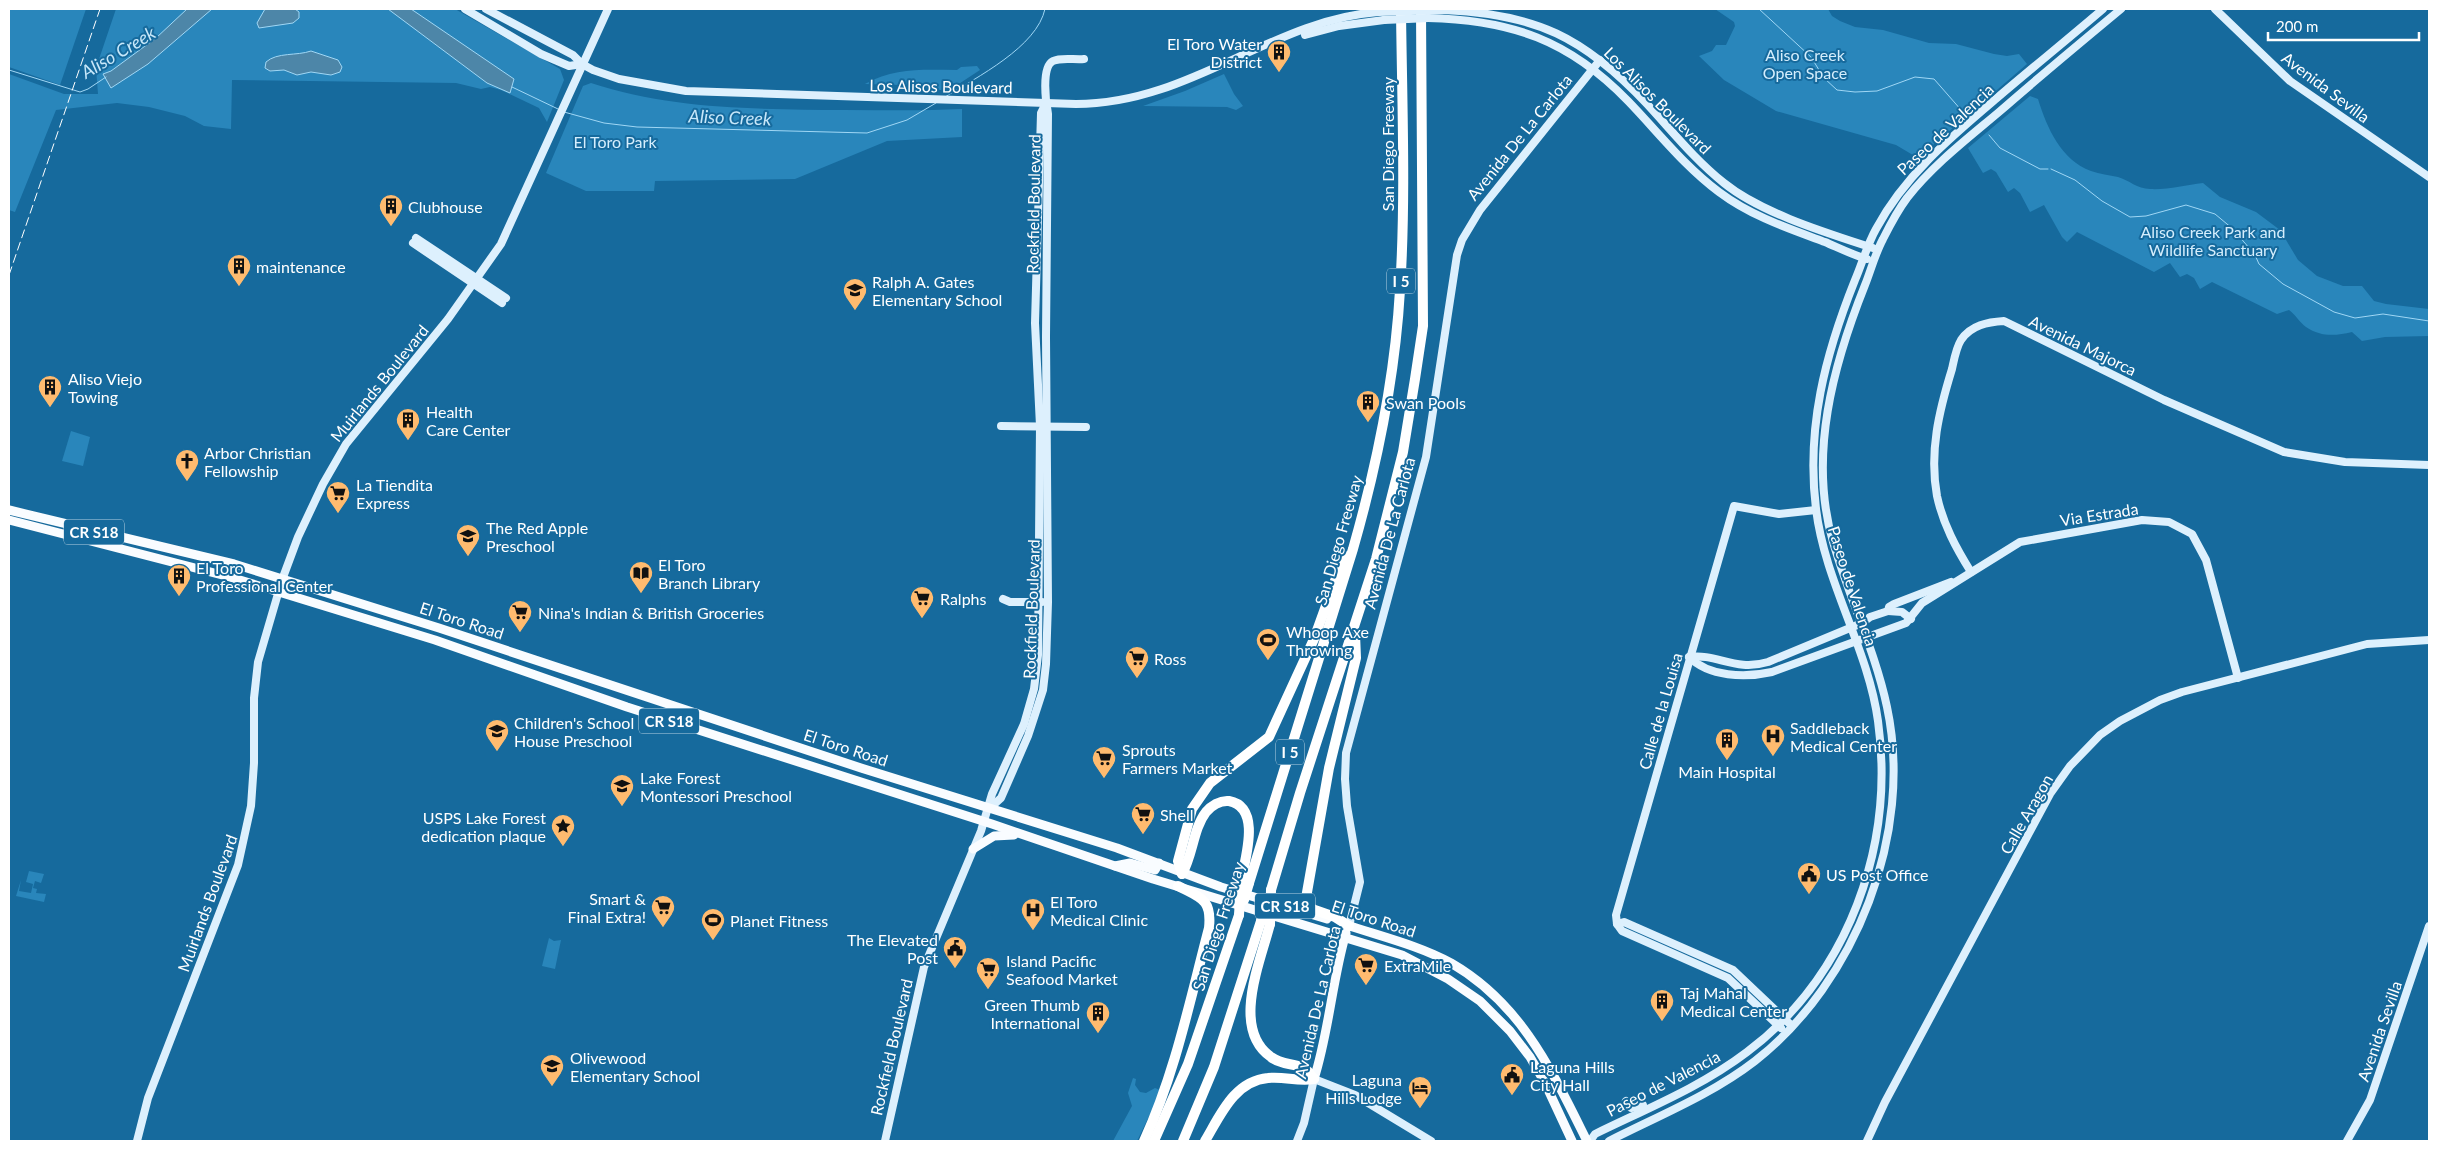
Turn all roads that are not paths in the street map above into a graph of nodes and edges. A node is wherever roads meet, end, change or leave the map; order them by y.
1 (465, 9) edge
2 (486, 9) edge
3 (608, 9) edge
4 (1401, 9) edge
5 (1421, 9) edge
6 (2103, 9) edge
7 (2121, 9) edge
8 (2215, 9) edge
9 (1444, 10) edge
10 (1290, 36) junction
11 (1084, 59) dead end
12 (1600, 60) junction
13 (582, 64) junction
14 (1593, 70) junction
15 (1046, 103) junction
16 (2429, 178) edge
17 (415, 241) dead end
18 (1868, 247) junction
19 (1877, 250) junction
20 (1864, 258) junction
21 (1874, 261) junction
22 (476, 282) junction
23 (504, 300) dead end
24 (1001, 426) dead end
25 (1044, 426) junction
26 (1086, 427) dead end
27 (2429, 465) edge
28 (9, 510) edge
29 (1816, 510) junction
30 (9, 520) edge
31 (1353, 549) junction
32 (181, 552) junction
33 (178, 563) junction
34 (1971, 572) junction
35 (282, 580) junction
36 (1956, 580) junction
37 (278, 593) junction
38 (1003, 599) dead end
39 (1039, 602) junction
40 (1048, 602) junction
41 (1888, 611) junction
42 (1911, 619) junction
43 (1862, 623) junction
44 (439, 628) junction
45 (1354, 628) junction
46 (1851, 628) junction
47 (1867, 636) junction
48 (435, 640) junction
49 (2429, 640) edge
50 (1855, 641) junction
51 (1689, 657) junction
52 (2238, 678) junction
53 (597, 680) junction
54 (593, 694) junction
55 (806, 750) junction
56 (802, 763) junction
57 (990, 808) junction
58 (985, 822) junction
59 (1026, 836) junction
60 (973, 849) junction
61 (1160, 864) junction
62 (1114, 866) junction
63 (1182, 874) junction
64 (1245, 882) junction
65 (1178, 886) junction
66 (1266, 923) junction
67 (1617, 924) junction
68 (1349, 926) junction
69 (2429, 926) edge
70 (1345, 938) junction
71 (1784, 1018) junction
72 (1778, 1024) junction
73 (1789, 1029) junction
74 (1314, 1079) junction
75 (1660, 1102) junction
76 (1625, 1119) junction
77 (137, 1141) edge
78 (885, 1141) edge
79 (1144, 1141) edge
80 (1154, 1141) edge
81 (1183, 1141) edge
82 (1205, 1141) edge
83 (1297, 1141) edge
84 (1431, 1141) edge
85 (1572, 1141) edge
86 (1588, 1141) edge
87 (1609, 1141) edge
88 (1867, 1141) edge
89 (2347, 1141) edge

1 - 13 main road, Los Alisos Boulevard
2 - 13 main road, Los Alisos Boulevard
3 - 13 main road, Muirlands Boulevard
4 - 31 highway, San Diego Freeway / I 5
5 - 45 highway, I 5
6 - 18 main road, Paseo de Valencia
7 - 19 main road, Paseo de Valencia
8 - 16 main road, Avenida Sevilla
9 - 10 main road, Los Alisos Boulevard, bridge
9 - 12 main road, Los Alisos Boulevard
10 - 14 main road, Los Alisos Boulevard, bridge
10 - 15 main road, Los Alisos Boulevard
11 - 15 main road, Rockfield Boulevard
12 - 14 main road, Avenida De La Carlota
12 - 18 main road, Los Alisos Boulevard
13 - 15 main road, Los Alisos Boulevard
13 - 22 main road, Muirlands Boulevard
14 - 20 main road, Los Alisos Boulevard
14 - 68 main road, Avenida De La Carlota
15 - 25 main road, Rockfield Boulevard
17 - 22 main road
18 - 19 main road, Los Alisos Boulevard
18 - 20 main road, Paseo de Valencia
19 - 21 main road, Paseo de Valencia
20 - 21 main road, Los Alisos Boulevard
20 - 29 main road, Paseo de Valencia
21 - 43 main road, Paseo de Valencia
22 - 23 main road
22 - 35 main road, Muirlands Boulevard
24 - 25 main road
25 - 26 main road
25 - 39 main road, Rockfield Boulevard
25 - 40 main road, Rockfield Boulevard
27 - 34 main road, Avenida Majorca
28 - 32 main road, El Toro Road / CR S18
29 - 46 main road, Paseo de Valencia
29 - 51 main road, Calle de la Louisa
30 - 33 main road, El Toro Road / CR S18
31 - 63 highway
31 - 64 highway, San Diego Freeway / I 5
32 - 33 main road
32 - 35 main road, El Toro Road / CR S18
33 - 37 main road, El Toro Road / CR S18
34 - 36 main road, Via Estrada
34 - 52 main road, Via Estrada
35 - 37 main road, Muirlands Boulevard
35 - 44 main road, El Toro Road / CR S18
36 - 41 main road, Via Estrada
36 - 42 main road, Via Estrada
37 - 48 main road, El Toro Road / CR S18
37 - 77 main road, Muirlands Boulevard
38 - 39 main road
39 - 40 main road
39 - 57 main road, Rockfield Boulevard
40 - 57 main road, Rockfield Boulevard
41 - 42 main road
41 - 43 main road, Via Estrada
42 - 47 main road, Via Estrada
43 - 46 main road, Via Estrada
43 - 47 main road, Paseo de Valencia
44 - 48 main road
44 - 53 main road, El Toro Road / CR S18
45 - 66 highway, I 5, bridge
45 - 68 highway
46 - 50 main road, Paseo de Valencia
46 - 51 main road, Via Estrada
47 - 50 main road, Via Estrada
47 - 73 main road, Paseo de Valencia
48 - 54 main road, El Toro Road / CR S18
49 - 52 main road, Calle Aragon
50 - 51 main road, Via Estrada
50 - 71 main road, Paseo de Valencia
51 - 67 main road, Calle de la Louisa
52 - 88 main road, Calle Aragon
53 - 54 main road
53 - 55 main road, El Toro Road / CR S18
54 - 56 main road, El Toro Road / CR S18
55 - 56 main road
55 - 57 main road, El Toro Road / CR S18
56 - 58 main road, El Toro Road / CR S18
57 - 58 main road, Rockfield Boulevard
57 - 61 main road, El Toro Road / CR S18
58 - 59 main road, El Toro Road / CR S18
58 - 60 main road, Rockfield Boulevard
59 - 60 main road
59 - 62 main road, El Toro Road / CR S18
60 - 78 main road, Rockfield Boulevard
61 - 62 main road
61 - 63 main road, El Toro Road / CR S18
62 - 65 main road, El Toro Road / CR S18
63 - 64 highway
63 - 68 main road, El Toro Road / CR S18
64 - 80 highway, San Diego Freeway, bridge
65 - 70 main road, El Toro Road / CR S18
65 - 79 highway
66 - 74 highway
66 - 81 highway
67 - 71 main road
67 - 72 main road
68 - 70 main road, Avenida De La Carlota
68 - 86 main road, El Toro Road / CR S18
69 - 89 main road, Avenida Sevilla
70 - 74 main road, Avenida De La Carlota
70 - 85 main road, El Toro Road / CR S18
71 - 72 main road, Paseo de Valencia
71 - 73 main road
72 - 73 main road
72 - 75 main road, Paseo de Valencia
73 - 87 main road, Paseo de Valencia
74 - 82 highway
74 - 83 main road, Avenida De La Carlota
74 - 84 main road
75 - 76 main road, Paseo de Valencia
75 - 76 main road
76 - 86 main road, Paseo de Valencia

